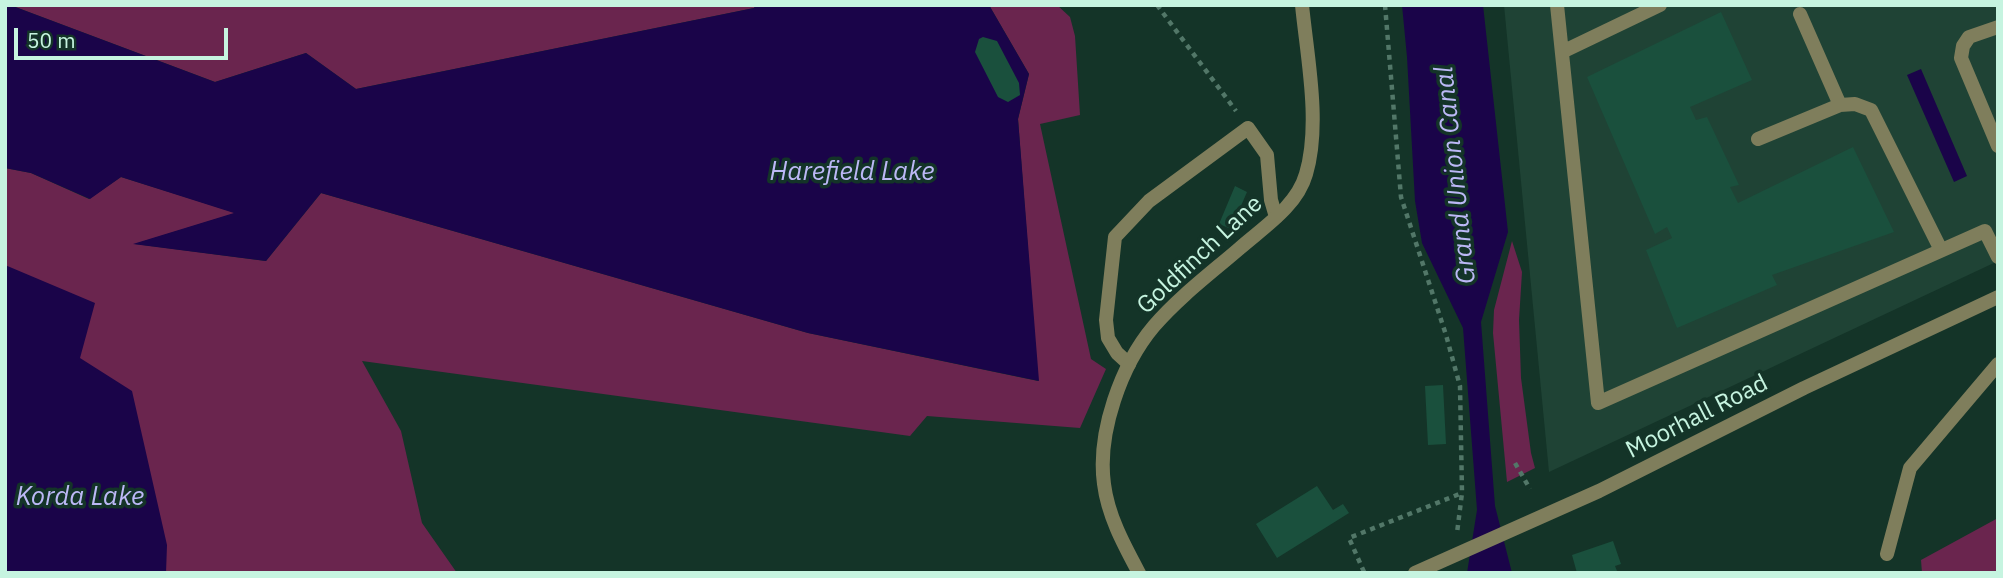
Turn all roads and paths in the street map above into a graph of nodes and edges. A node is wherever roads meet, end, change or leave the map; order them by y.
1 (1157, 5) edge
2 (1302, 5) edge
3 (1385, 5) edge
4 (1557, 5) edge
5 (1660, 5) edge
6 (1800, 14) dead end
7 (1998, 27) edge
8 (1562, 51) junction
9 (1840, 105) junction
10 (1248, 128) junction
11 (1758, 139) dead end
12 (1998, 146) edge
13 (1276, 218) junction
14 (1991, 227) edge
15 (1941, 250) junction
16 (1998, 257) edge
17 (1998, 297) edge
18 (1129, 364) junction
19 (1998, 364) edge
20 (1515, 463) dead end
21 (1530, 489) dead end
22 (1887, 554) dead end
23 (1364, 572) edge
24 (1139, 573) edge
25 (1415, 573) edge

1 - 10 path
2 - 13 street, Goldfinch Lane
3 - 23 path
4 - 8 street
5 - 8 street
6 - 9 street
7 - 12 street
8 - 15 street
9 - 11 street
9 - 15 street
10 - 13 street
10 - 18 street
13 - 18 street, Goldfinch Lane
14 - 15 street
14 - 16 street
17 - 25 street, Moorhall Road
18 - 24 street, Goldfinch Lane
19 - 22 street
20 - 21 path

